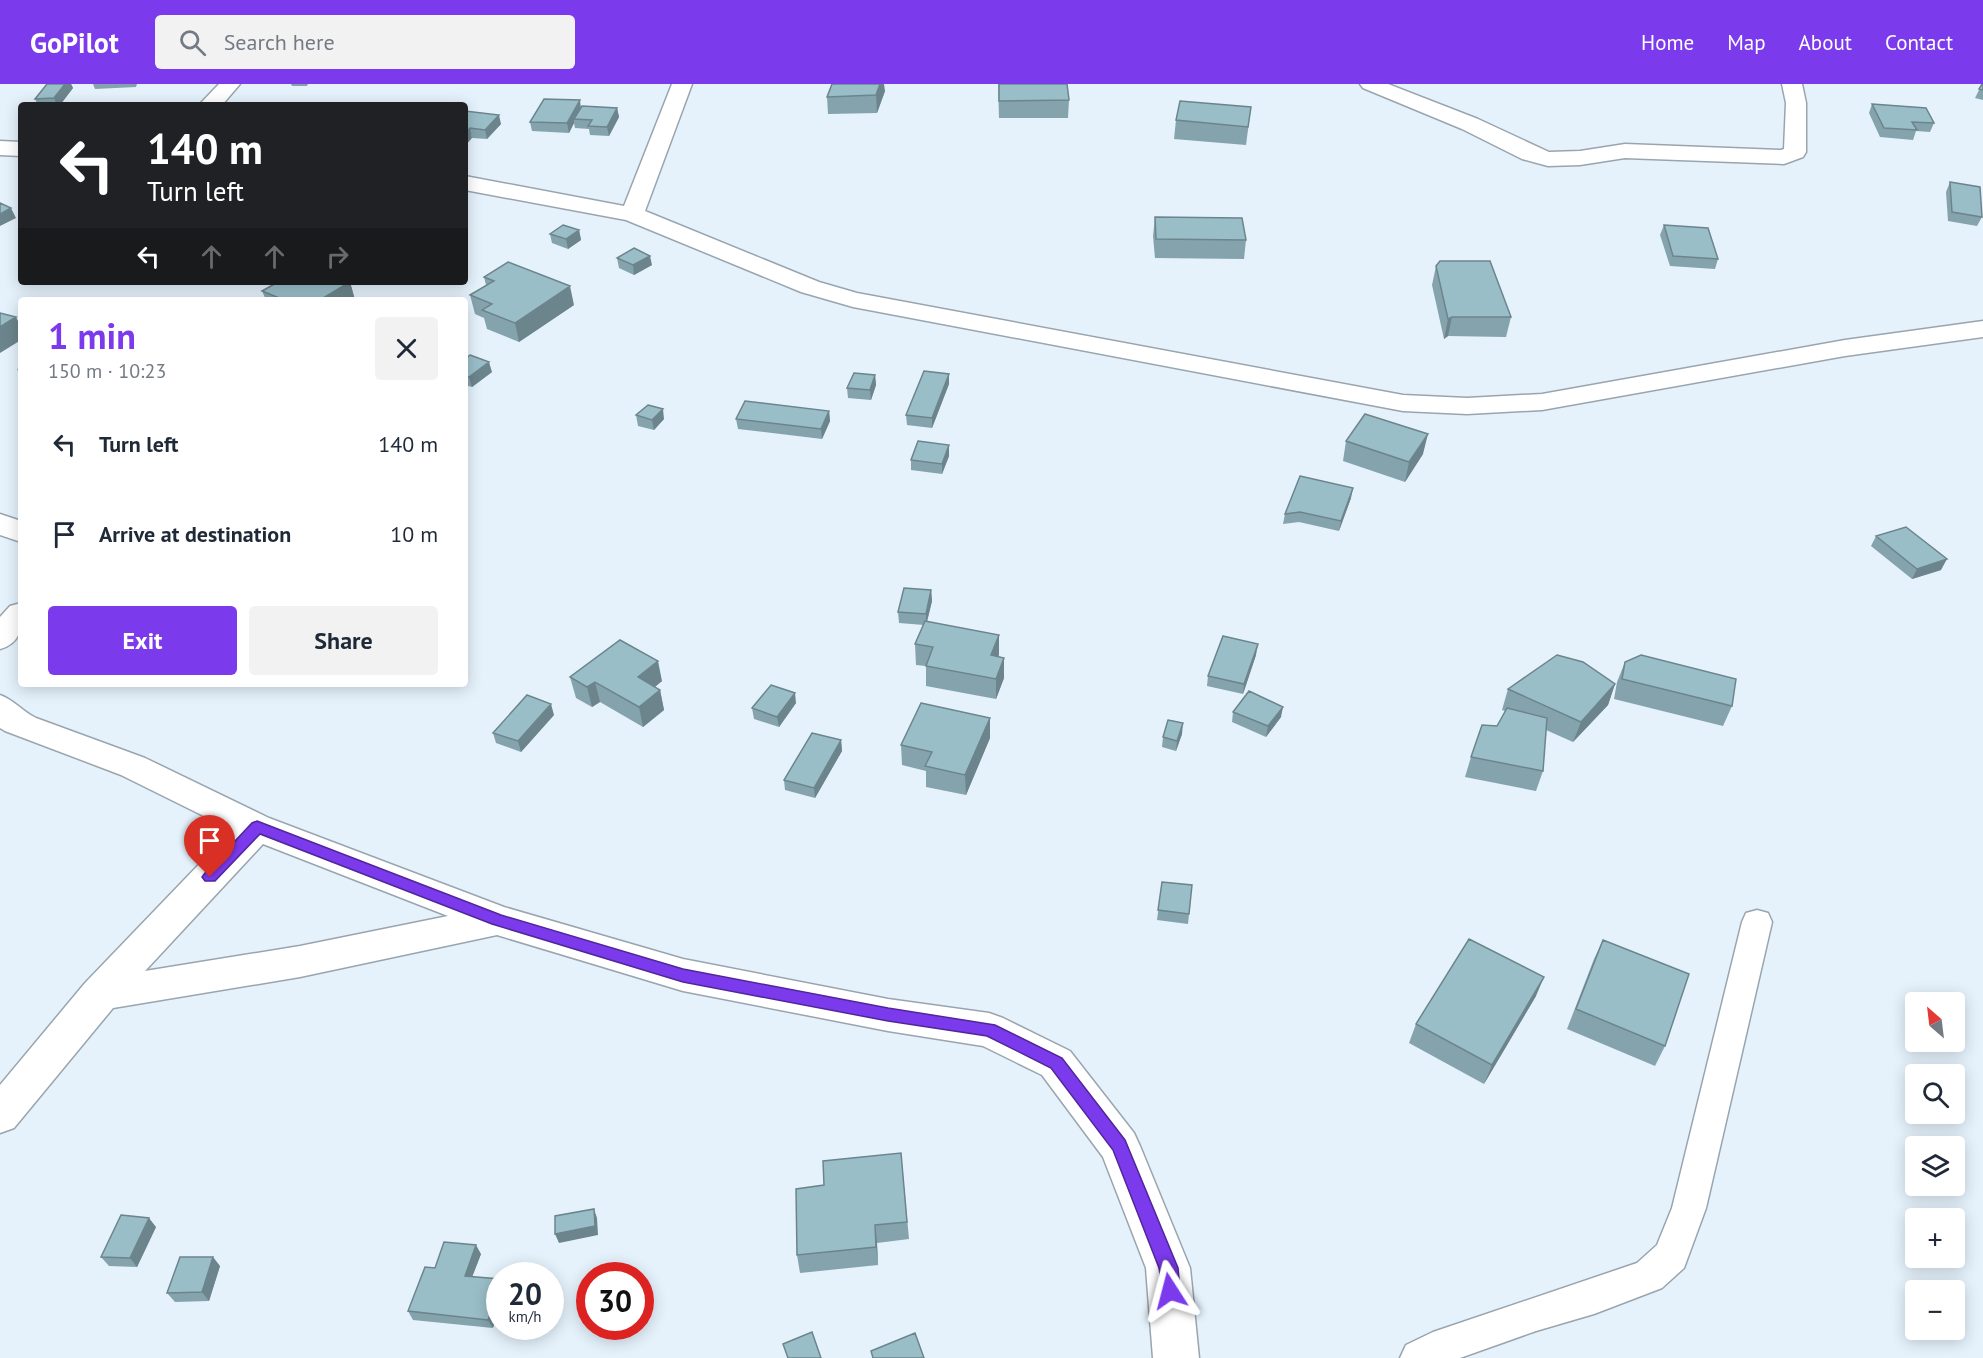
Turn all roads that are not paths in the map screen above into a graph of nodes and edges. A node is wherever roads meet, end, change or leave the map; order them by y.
1 (230, 84) edge
2 (682, 84) edge
3 (1371, 84) edge
4 (1792, 84) edge
5 (213, 102) edge
6 (0, 148) edge
7 (18, 149) edge
8 (468, 184) edge
9 (632, 214) junction
10 (1983, 329) edge
11 (0, 523) edge
12 (18, 532) edge
13 (18, 617) edge
14 (0, 639) edge
15 (0, 707) edge
16 (257, 827) junction
17 (497, 920) junction
18 (1756, 922) dead end
19 (99, 994) junction
20 (0, 1115) edge
21 (1176, 1358) edge
22 (1419, 1358) edge

1 - 5 street
2 - 9 street
3 - 4 street
6 - 7 street
8 - 9 street
9 - 10 street
11 - 12 street
13 - 14 street
15 - 16 street
16 - 17 street
16 - 19 street
17 - 19 street
17 - 21 street
18 - 22 lane
19 - 20 street

